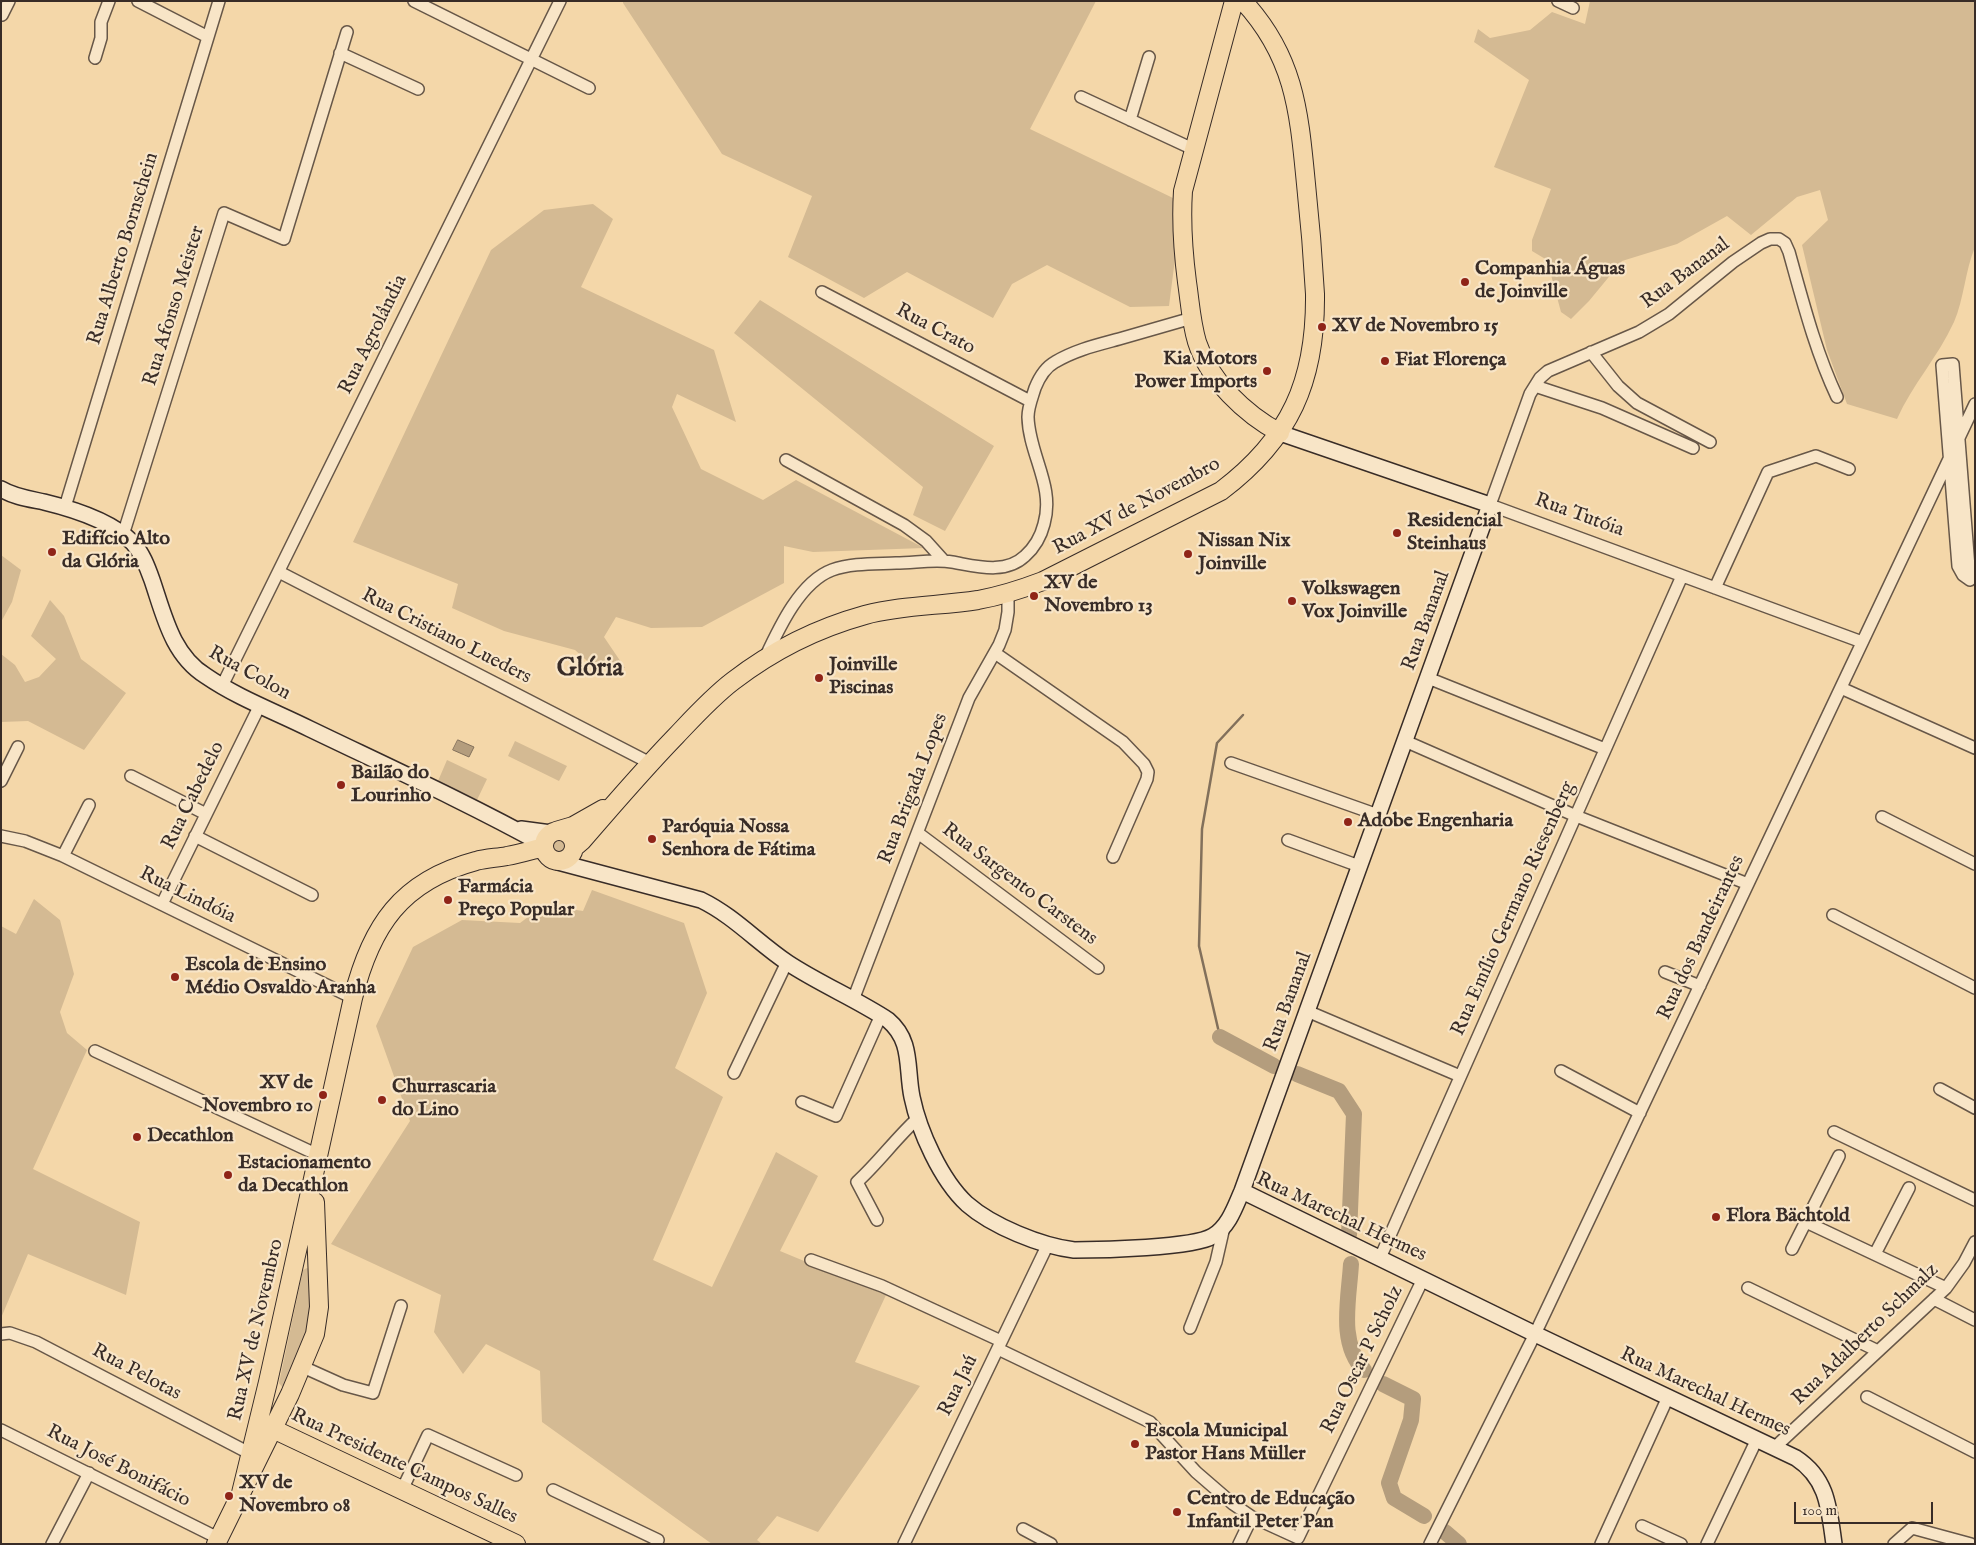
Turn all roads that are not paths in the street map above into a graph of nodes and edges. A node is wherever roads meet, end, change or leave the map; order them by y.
1 (9, 1) edge
2 (109, 1) edge
3 (138, 1) edge
4 (219, 1) edge
5 (414, 1) edge
6 (560, 1) edge
7 (1234, 1) edge
8 (1243, 1) edge
9 (1558, 1) edge
10 (1573, 8) dead end
11 (2, 14) dead end
12 (347, 32) dead end
13 (208, 37) junction
14 (340, 53) junction
15 (1149, 57) dead end
16 (95, 58) dead end
17 (531, 59) junction
18 (589, 88) dead end
19 (418, 89) dead end
20 (1081, 97) dead end
21 (1130, 120) junction
22 (1193, 149) junction
23 (822, 292) dead end
24 (1192, 318) junction
25 (1591, 352) junction
26 (1535, 386) junction
27 (1837, 397) dead end
28 (1030, 401) junction
29 (1975, 404) edge
30 (1280, 433) junction
31 (1959, 438) junction
32 (1710, 442) dead end
33 (1693, 448) dead end
34 (1949, 458) junction
35 (786, 460) dead end
36 (1849, 469) dead end
37 (1, 488) edge
38 (1490, 505) junction
39 (65, 508) junction
40 (123, 535) junction
41 (944, 561) junction
42 (279, 572) junction
43 (1682, 576) junction
44 (1973, 580) edge
45 (1715, 588) junction
46 (1008, 593) junction
47 (1862, 642) junction
48 (995, 653) junction
49 (764, 660) junction
50 (1428, 678) junction
51 (222, 686) junction
52 (1841, 688) junction
53 (260, 705) junction
54 (1405, 741) junction
55 (18, 747) dead end
56 (1975, 748) edge
57 (1606, 749) junction
58 (650, 763) junction
59 (1231, 763) dead end
60 (131, 776) dead end
61 (1, 781) edge
62 (614, 803) junction
63 (89, 805) dead end
64 (206, 814) junction
65 (1378, 815) junction
66 (1576, 816) junction
67 (1882, 817) dead end
68 (918, 833) junction
69 (1, 836) edge
70 (195, 836) junction
71 (1288, 840) dead end
72 (551, 846) junction
73 (574, 849) junction
74 (64, 856) junction
75 (1113, 857) dead end
76 (1975, 864) edge
77 (1359, 866) junction
78 (603, 874) junction
79 (1748, 884) junction
80 (312, 895) dead end
81 (162, 904) junction
82 (1833, 915) dead end
83 (786, 962) junction
84 (1098, 968) dead end
85 (1665, 972) dead end
86 (1700, 986) junction
87 (1974, 986) edge
88 (353, 998) junction
89 (853, 1000) junction
90 (1307, 1011) junction
91 (881, 1015) junction
92 (95, 1051) dead end
93 (1561, 1071) dead end
94 (734, 1073) dead end
95 (1460, 1076) junction
96 (1940, 1089) dead end
97 (802, 1102) dead end
98 (1975, 1108) edge
99 (1640, 1113) junction
100 (918, 1118) junction
101 (1834, 1132) dead end
102 (318, 1155) junction
103 (1839, 1156) dead end
104 (314, 1176) junction
105 (1909, 1188) dead end
106 (1242, 1191) junction
107 (1975, 1200) edge
108 (877, 1220) dead end
109 (1806, 1222) junction
110 (1224, 1227) junction
111 (1975, 1242) edge
112 (1048, 1244) junction
113 (1792, 1249) dead end
114 (1875, 1254) junction
115 (1380, 1258) junction
116 (295, 1259) junction
117 (811, 1260) dead end
118 (317, 1278) junction
119 (1423, 1279) junction
120 (1748, 1288) dead end
121 (1946, 1288) junction
122 (1934, 1299) junction
123 (401, 1306) dead end
124 (1975, 1320) edge
125 (1190, 1328) dead end
126 (1, 1334) edge
127 (1535, 1334) junction
128 (1000, 1345) junction
129 (1878, 1351) junction
130 (303, 1367) junction
131 (268, 1382) junction
132 (290, 1394) junction
133 (1668, 1397) junction
134 (1867, 1397) dead end
135 (273, 1429) junction
136 (1, 1430) edge
137 (1757, 1439) junction
138 (1774, 1448) junction
139 (1975, 1452) edge
140 (251, 1454) junction
141 (89, 1474) junction
142 (516, 1475) dead end
143 (402, 1490) junction
144 (553, 1490) dead end
145 (241, 1493) junction
146 (1252, 1517) junction
147 (1642, 1526) dead end
148 (1023, 1529) dead end
149 (1830, 1539) edge
150 (217, 1541) edge
151 (52, 1544) edge
152 (516, 1544) edge
153 (656, 1544) edge
154 (904, 1544) edge
155 (1051, 1544) edge
156 (1238, 1544) edge
157 (1430, 1544) edge
158 (1601, 1544) edge
159 (1681, 1544) edge
160 (1706, 1544) edge
161 (1894, 1544) edge
162 (1971, 1544) edge

1 - 11 street
2 - 16 street
3 - 13 street
4 - 13 street, Rua Alberto Bornschein
5 - 17 street
6 - 17 street, Rua Agrolândia
7 - 22 main road
8 - 30 main road, Rua XV de Novembro
9 - 10 street
12 - 14 street, Rua Afonso Meister
13 - 39 street, Rua Alberto Bornschein
14 - 19 street
14 - 40 street, Rua Afonso Meister
15 - 21 street
17 - 18 street
17 - 42 street, Rua Agrolândia
20 - 21 street
21 - 22 street
22 - 24 main road
23 - 28 street, Rua Crato
24 - 28 street
24 - 30 main road
25 - 26 street, Rua Bananal
25 - 27 street, Rua Bananal
25 - 32 street
26 - 33 street
26 - 38 street, Rua Bananal
28 - 41 street
29 - 31 street, Rua dos Bandeirantes
30 - 38 street, Rua Tutóia
30 - 46 main road, Rua XV de Novembro
31 - 34 street, Rua dos Bandeirantes
31 - 34 street
31 - 44 street
34 - 44 street
34 - 47 street, Rua dos Bandeirantes
35 - 41 street
36 - 45 street
37 - 39 street, Rua Colon
38 - 43 street, Rua Tutóia
38 - 50 street, Rua Bananal
39 - 40 street, Rua Colon
40 - 51 street, Rua Colon
41 - 49 street
42 - 51 street, Rua Agrolândia
42 - 58 street, Rua Cristiano Lueders
43 - 45 street, Rua Tutóia
43 - 57 street, Rua Emílio Germano Riesenberg
45 - 47 street, Rua Tutóia
46 - 48 street, Rua Brigada Lopes
46 - 49 main road, Rua XV de Novembro
47 - 52 street, Rua dos Bandeirantes
48 - 68 street, Rua Brigada Lopes
48 - 75 street
49 - 58 main road, Rua XV de Novembro
50 - 54 street, Rua Bananal
50 - 57 street
51 - 53 street, Rua Colon
52 - 56 street
52 - 79 street, Rua dos Bandeirantes
53 - 64 street, Rua Cabedelo
53 - 72 street, Rua Colon
54 - 65 street, Rua Bananal
54 - 66 street
55 - 61 street
57 - 66 street, Rua Emílio Germano Riesenberg
58 - 62 main road, Rua XV de Novembro
59 - 65 street
60 - 64 street
62 - 72 main road, Rua XV de Novembro
62 - 73 main road, Rua XV de Novembro
63 - 74 street
64 - 70 street, Rua Cabedelo
65 - 77 street, Rua Bananal
66 - 79 street
66 - 95 street, Rua Emílio Germano Riesenberg
67 - 76 street
68 - 84 street, Rua Sargento Carstens
68 - 89 street, Rua Brigada Lopes
69 - 74 street, Rua Lindóia
70 - 80 street
70 - 81 street, Rua Cabedelo
71 - 77 street
72 - 73 main road, Rua XV de Novembro
72 - 73 main road
72 - 78 street, Rua Marechal Hermes
72 - 88 main road, Rua XV de Novembro
73 - 78 street, Rua Marechal Hermes
74 - 81 street, Rua Lindóia
77 - 90 street, Rua Bananal
78 - 83 street, Rua Marechal Hermes
79 - 86 street, Rua dos Bandeirantes
81 - 88 street, Rua Lindóia
82 - 87 street
83 - 89 street, Rua Marechal Hermes
83 - 94 street
85 - 86 street
86 - 99 street, Rua dos Bandeirantes
88 - 102 main road, Rua XV de Novembro
89 - 91 street, Rua Marechal Hermes
90 - 95 street
90 - 106 street, Rua Bananal
91 - 97 street
91 - 100 street, Rua Marechal Hermes
92 - 102 street
93 - 99 street
95 - 115 street, Rua Emílio Germano Riesenberg
96 - 98 street
99 - 127 street, Rua dos Bandeirantes
100 - 108 street
100 - 112 street, Rua Marechal Hermes
101 - 107 street
102 - 104 main road, Rua XV de Novembro
103 - 109 street
104 - 116 main road, Rua XV de Novembro
104 - 118 main road, Rua XV de Novembro
105 - 114 street
106 - 110 street, Rua Marechal Hermes
106 - 115 street, Rua Marechal Hermes
109 - 113 street
109 - 114 street
110 - 112 street, Rua Marechal Hermes
110 - 125 street
111 - 121 street, Rua Adalberto Schmalz
112 - 128 street, Rua Jaú
114 - 121 street
115 - 119 street, Rua Marechal Hermes
116 - 118 main road
116 - 131 main road, Rua XV de Novembro
117 - 128 street
118 - 130 main road, Rua XV de Novembro
119 - 127 street, Rua Marechal Hermes
119 - 146 street, Rua Oscar P Scholz
120 - 129 street
121 - 122 street, Rua Adalberto Schmalz
122 - 124 street
122 - 129 street, Rua Adalberto Schmalz
123 - 130 street
126 - 140 street, Rua Pelotas
127 - 133 street, Rua Marechal Hermes
127 - 157 street, Rua dos Bandeirantes
128 - 146 street
128 - 154 street, Rua Jaú
129 - 138 street, Rua Adalberto Schmalz
130 - 132 main road, Rua XV de Novembro
131 - 132 main road
131 - 140 main road, Rua XV de Novembro
132 - 135 main road, Rua XV de Novembro
133 - 137 street, Rua Marechal Hermes
133 - 158 street
134 - 139 street
135 - 143 main road, Rua Presidente Campos Salles
135 - 145 main road, Rua XV de Novembro
136 - 141 street, Rua José Bonifácio
137 - 138 street, Rua Marechal Hermes
137 - 160 street
138 - 149 street, Rua Marechal Hermes
140 - 145 main road, Rua XV de Novembro
141 - 150 street, Rua José Bonifácio
141 - 151 street
142 - 143 street
143 - 152 main road, Rua Presidente Campos Salles
144 - 153 street
145 - 150 main road, Rua XV de Novembro
146 - 156 street
147 - 159 street
148 - 155 street
161 - 162 street

